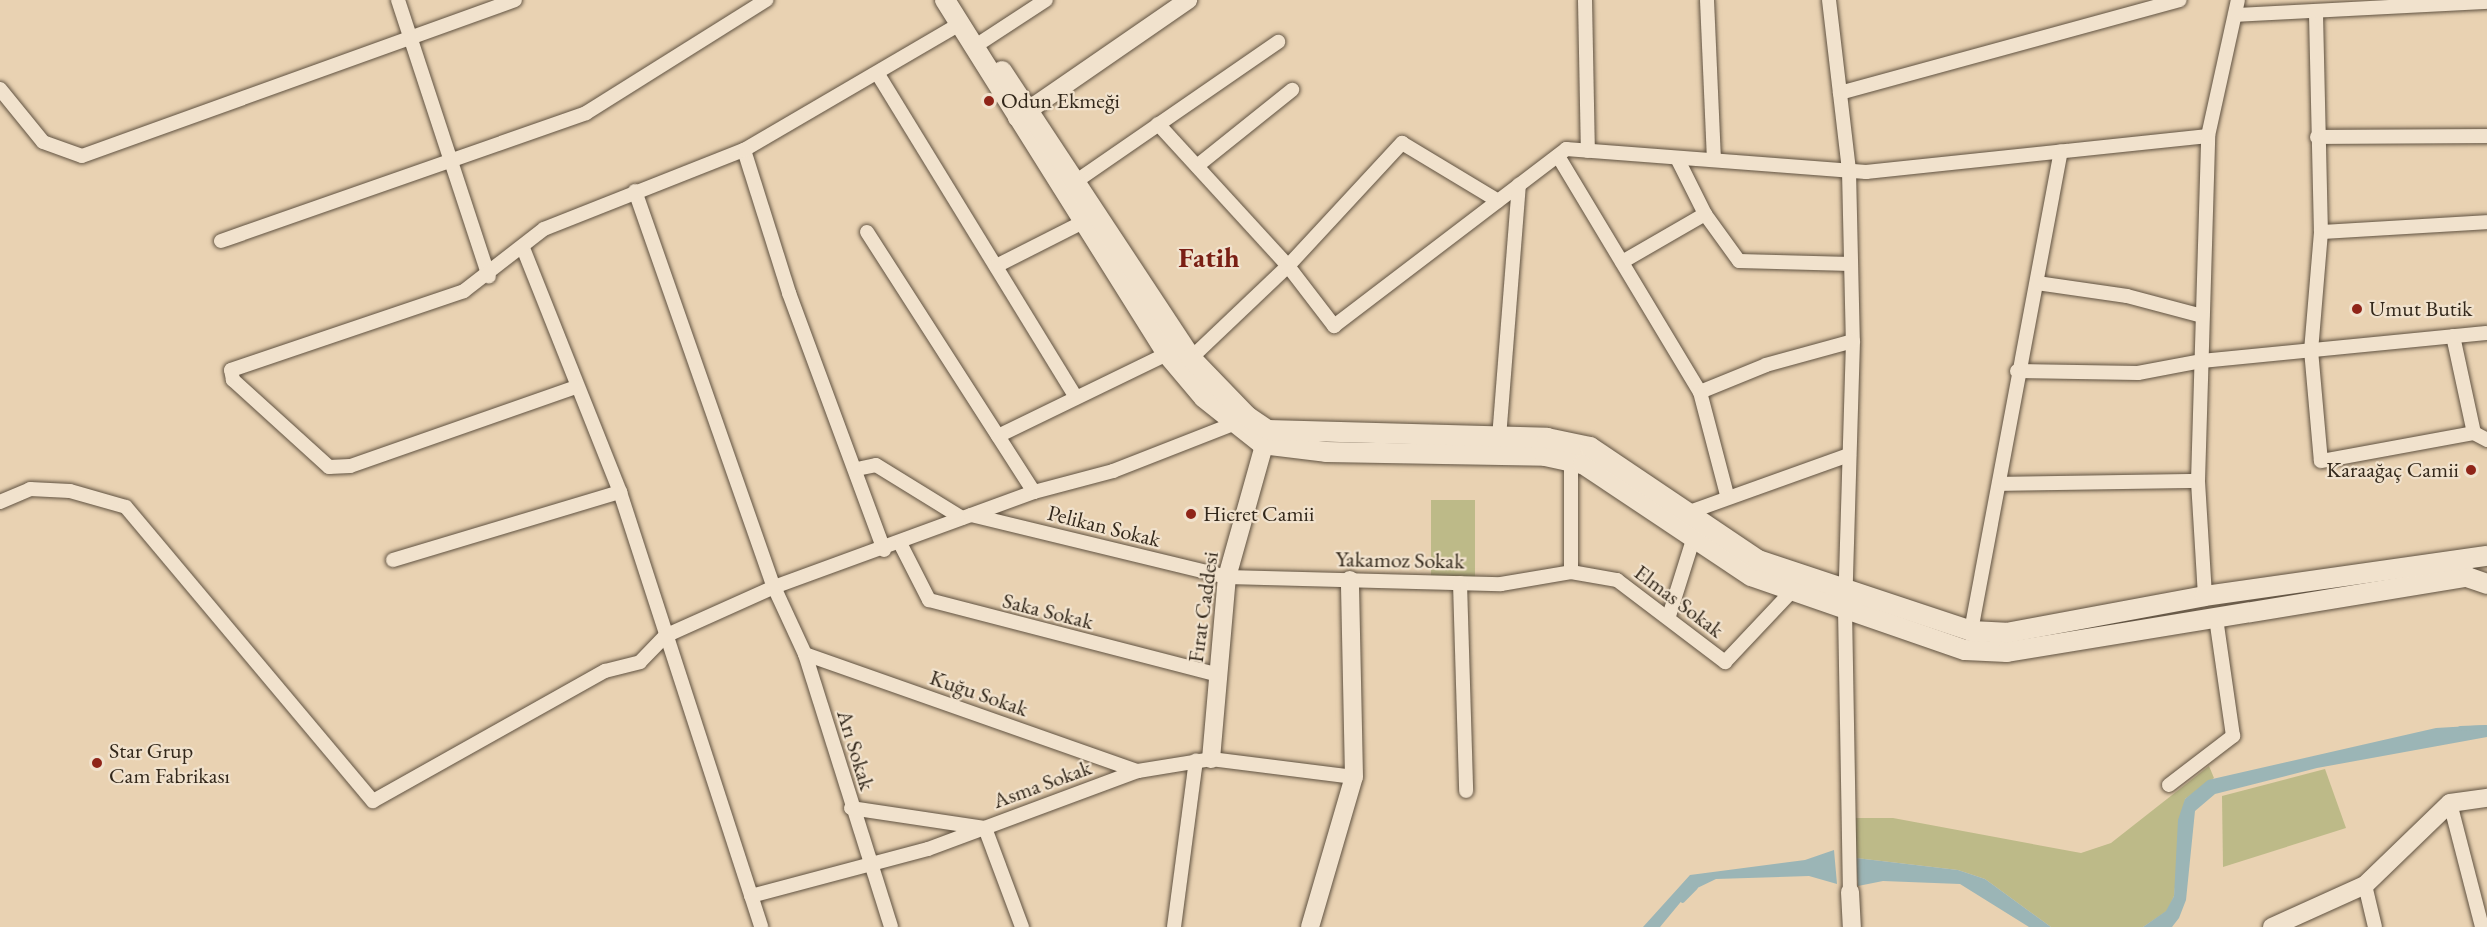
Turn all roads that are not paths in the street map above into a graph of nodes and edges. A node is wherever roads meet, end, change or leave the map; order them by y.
1 (398, 0) edge
2 (515, 0) edge
3 (766, 0) edge
4 (945, 0) edge
5 (952, 0) edge
6 (1046, 0) edge
7 (1188, 0) edge
8 (1585, 0) edge
9 (1707, 0) edge
10 (1828, 0) edge
11 (2180, 0) edge
12 (2238, 0) edge
13 (2487, 2) edge
14 (2417, 3) edge
15 (2340, 6) edge
16 (2316, 14) junction
17 (2235, 15) junction
18 (958, 25) junction
19 (410, 40) junction
20 (982, 41) junction
21 (1278, 42) dead end
22 (879, 76) junction
23 (0, 89) edge
24 (1292, 90) dead end
25 (1840, 93) junction
26 (1022, 114) junction
27 (1158, 124) junction
28 (2208, 136) junction
29 (2487, 136) edge
30 (2317, 137) junction
31 (744, 150) junction
32 (1588, 151) junction
33 (2061, 152) junction
34 (1558, 156) junction
35 (1677, 158) junction
36 (1714, 160) junction
37 (448, 164) junction
38 (1197, 166) junction
39 (1848, 171) junction
40 (1075, 182) junction
41 (1519, 185) junction
42 (635, 191) junction
43 (1498, 201) junction
44 (1705, 214) junction
45 (2487, 222) edge
46 (1080, 223) junction
47 (867, 232) dead end
48 (2320, 232) junction
49 (221, 241) dead end
50 (524, 248) junction
51 (1622, 262) junction
52 (1851, 264) junction
53 (996, 266) junction
54 (1288, 266) junction
55 (489, 276) junction
56 (2037, 283) junction
57 (2202, 316) junction
58 (2487, 333) edge
59 (2453, 336) junction
60 (1853, 341) junction
61 (2311, 350) junction
62 (1167, 354) junction
63 (1191, 358) junction
64 (2201, 361) junction
65 (2017, 371) junction
66 (576, 387) junction
67 (1700, 392) junction
68 (1076, 398) junction
69 (1241, 421) junction
70 (2474, 433) junction
71 (998, 436) junction
72 (1265, 437) junction
73 (1499, 438) junction
74 (2487, 441) edge
75 (1849, 454) junction
76 (1571, 461) junction
77 (857, 469) junction
78 (2198, 481) junction
79 (1999, 484) junction
80 (620, 492) junction
81 (1034, 492) junction
82 (1727, 495) junction
83 (0, 502) edge
84 (1684, 514) junction
85 (967, 517) junction
86 (1693, 540) junction
87 (901, 545) junction
88 (884, 550) junction
89 (2487, 556) edge
90 (393, 560) dead end
91 (1571, 572) junction
92 (1227, 577) junction
93 (1350, 580) junction
94 (1460, 583) junction
95 (2487, 584) edge
96 (774, 587) junction
97 (1792, 591) junction
98 (2205, 596) junction
99 (1846, 600) junction
100 (1669, 616) junction
101 (2216, 618) junction
102 (1971, 631) junction
103 (665, 636) junction
104 (805, 654) junction
105 (1218, 675) junction
106 (1203, 760) junction
107 (1138, 771) junction
108 (1354, 777) junction
109 (2169, 785) dead end
110 (1466, 791) dead end
111 (2487, 798) edge
112 (2450, 803) junction
113 (851, 808) junction
114 (985, 828) junction
115 (868, 865) junction
116 (2366, 885) junction
117 (1850, 892) joint
118 (751, 896) junction
119 (761, 927) edge
120 (891, 927) edge
121 (1022, 927) edge
122 (1174, 927) edge
123 (1310, 927) edge
124 (1852, 927) edge
125 (2272, 927) edge
126 (2375, 927) edge
127 (2482, 927) edge

1 - 19 street
2 - 19 street
3 - 37 street
4 - 18 main road
5 - 20 main road
6 - 20 street
7 - 26 street
8 - 32 street
9 - 36 street
10 - 25 street
11 - 25 street
12 - 17 street
13 - 14 street
14 - 15 street
15 - 16 street
16 - 17 street
16 - 30 street
17 - 28 street
18 - 22 street
18 - 26 main road
19 - 23 street
19 - 37 street
20 - 26 main road
21 - 27 street
22 - 31 street
22 - 53 street
24 - 38 street
25 - 39 street
26 - 40 main road
26 - 46 main road
27 - 38 street
27 - 40 street
28 - 33 street
28 - 57 street
29 - 30 street
30 - 48 street
31 - 42 street
31 - 77 street
32 - 34 street
32 - 35 street
33 - 39 street
33 - 56 street
34 - 41 street
34 - 51 street
35 - 36 street
35 - 44 street
36 - 39 street
37 - 49 street
37 - 55 street
38 - 54 street
39 - 52 street
40 - 63 main road
41 - 43 street
41 - 73 street
42 - 50 street
42 - 96 street, Arı Sokak
43 - 54 street
43 - 54 street
44 - 51 street
44 - 52 street
45 - 48 street
46 - 53 street
46 - 62 main road
47 - 71 street
48 - 61 street
50 - 55 street
50 - 66 street
51 - 67 street
52 - 60 street
53 - 68 street
54 - 63 street
55 - 66 street
56 - 57 street
56 - 65 street
57 - 64 street
58 - 59 street
59 - 61 street
59 - 70 street
60 - 67 street
60 - 75 street
61 - 64 street
61 - 70 street
62 - 68 street
62 - 69 main road
63 - 69 main road
64 - 65 street
64 - 78 street
65 - 79 street
66 - 80 street
67 - 82 street
68 - 71 street
69 - 72 main road
69 - 81 street
70 - 74 street
71 - 81 street
72 - 73 main road
72 - 76 main road
72 - 92 street, Fırat Caddesi
73 - 84 main road
75 - 82 street
75 - 99 street
76 - 86 main road
76 - 91 street
77 - 85 street, Pelikan Sokak
77 - 88 street
78 - 79 street
78 - 98 street
79 - 102 street
80 - 90 street
80 - 103 street
81 - 85 street
82 - 84 street
83 - 103 street
84 - 99 main road
85 - 87 street
85 - 92 street, Pelikan Sokak
86 - 97 main road
86 - 100 street
87 - 88 street
87 - 105 street, Saka Sokak
88 - 96 street
89 - 98 main road
91 - 94 street, Yakamoz Sokak
91 - 100 street, Elmas Sokak
92 - 93 street, Yakamoz Sokak
92 - 105 street, Fırat Caddesi
93 - 94 street, Yakamoz Sokak
93 - 108 street
94 - 110 street
95 - 101 main road
96 - 103 street
96 - 104 street, Arı Sokak
97 - 99 main road
97 - 100 street, Elmas Sokak
98 - 102 main road
99 - 101 main road
99 - 102 main road
99 - 117 street
101 - 109 street
103 - 118 street
104 - 107 street, Kuğu Sokak
104 - 113 street, Arı Sokak
105 - 106 street, Fırat Caddesi
106 - 107 street, Asma Sokak
106 - 108 street, Asma Sokak
106 - 122 street
107 - 114 street, Asma Sokak
108 - 123 street
111 - 112 street
112 - 116 street
112 - 127 street
113 - 114 street
113 - 115 street, Arı Sokak
114 - 115 street, Asma Sokak
114 - 121 street
115 - 118 street, Asma Sokak
115 - 120 street, Arı Sokak
116 - 125 street
116 - 126 street
117 - 124 street
118 - 119 street

